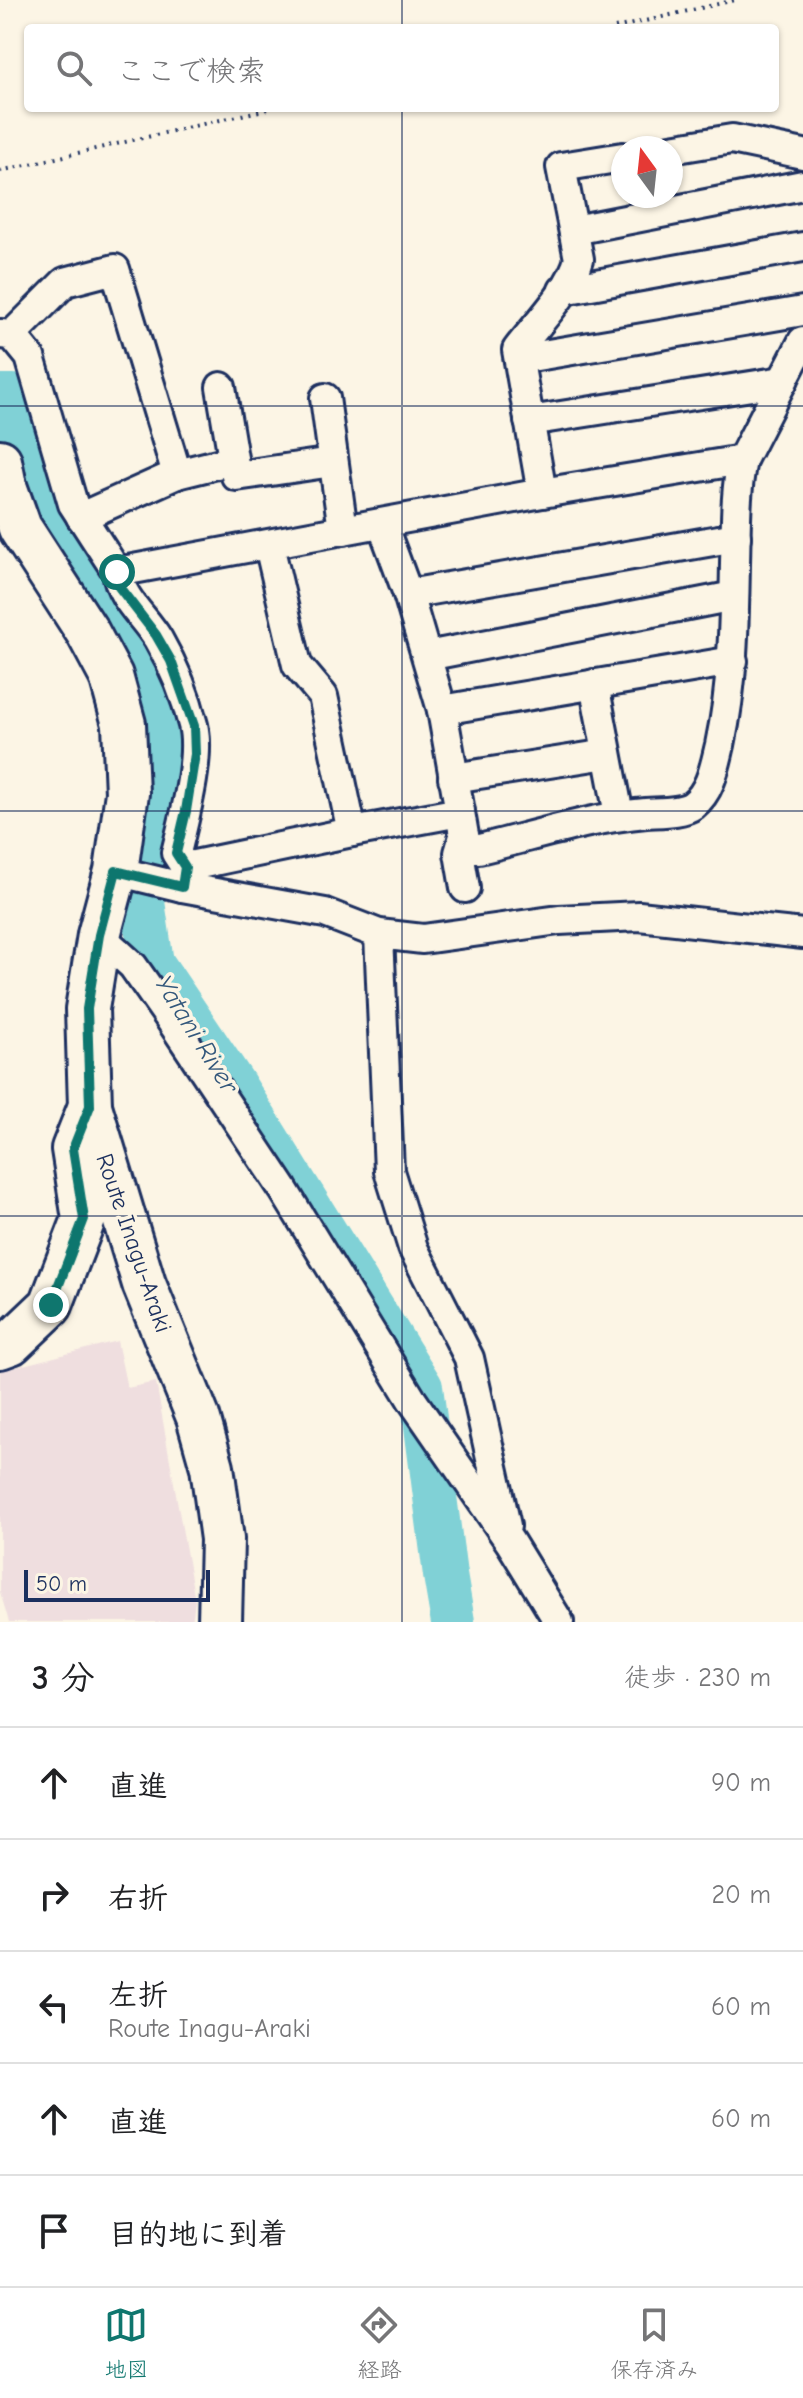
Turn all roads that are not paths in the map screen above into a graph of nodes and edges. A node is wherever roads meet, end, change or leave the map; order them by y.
1 (683, 147) edge
2 (803, 154) edge
3 (611, 159) edge
4 (803, 185) edge
5 (574, 230) junction
6 (803, 247) edge
7 (563, 290) junction
8 (803, 311) edge
9 (6, 334) edge
10 (803, 341) edge
11 (519, 359) junction
12 (783, 381) junction
13 (221, 387) dead end
14 (325, 398) dead end
15 (529, 421) junction
16 (233, 460) junction
17 (742, 460) junction
18 (0, 461) edge
19 (333, 462) junction
20 (177, 474) junction
21 (542, 493) junction
22 (81, 517) junction
23 (382, 524) junction
24 (343, 530) junction
25 (736, 537) junction
26 (269, 545) junction
27 (117, 572) junction
28 (408, 594) junction
29 (734, 596) junction
30 (427, 656) junction
31 (733, 661) junction
32 (594, 684) junction
33 (442, 710) junction
34 (607, 754) junction
35 (453, 778) junction
36 (619, 815) junction
37 (462, 824) junction
38 (352, 832) junction
39 (125, 874) junction
40 (177, 879) junction
41 (465, 888) dead end
42 (379, 934) junction
43 (803, 934) edge
44 (99, 935) junction
45 (90, 1106) junction
46 (0, 1347) edge
47 (510, 1542) junction
48 (220, 1622) edge
49 (559, 1622) edge

1 - 2 street
3 - 5 street
4 - 5 street
5 - 7 street
6 - 7 street
7 - 11 street
8 - 11 street
9 - 20 street
9 - 22 street
10 - 12 street
11 - 15 street
12 - 15 street
12 - 17 street
13 - 16 street
14 - 19 street
15 - 21 street
16 - 19 street
16 - 20 street
17 - 21 street
17 - 25 street
18 - 39 main road, Route Inagu-Araki
19 - 24 street
20 - 22 street
21 - 23 street
22 - 27 street
23 - 24 street
23 - 28 street
24 - 26 street
25 - 28 street
25 - 29 street
26 - 27 street
26 - 38 street
27 - 40 street
28 - 30 street
29 - 30 street
29 - 31 street
30 - 33 street
31 - 32 street
31 - 36 street
32 - 33 street
32 - 34 street
33 - 35 street
34 - 35 street
34 - 36 street
35 - 37 street
36 - 37 street
37 - 38 street
37 - 41 street
38 - 40 street
39 - 40 street
39 - 44 main road, Route Inagu-Araki
40 - 42 street
42 - 43 street
42 - 47 street
44 - 45 main road, Route Inagu-Araki
44 - 47 street
45 - 46 main road
45 - 48 main road, Route Inagu-Araki
47 - 49 street

